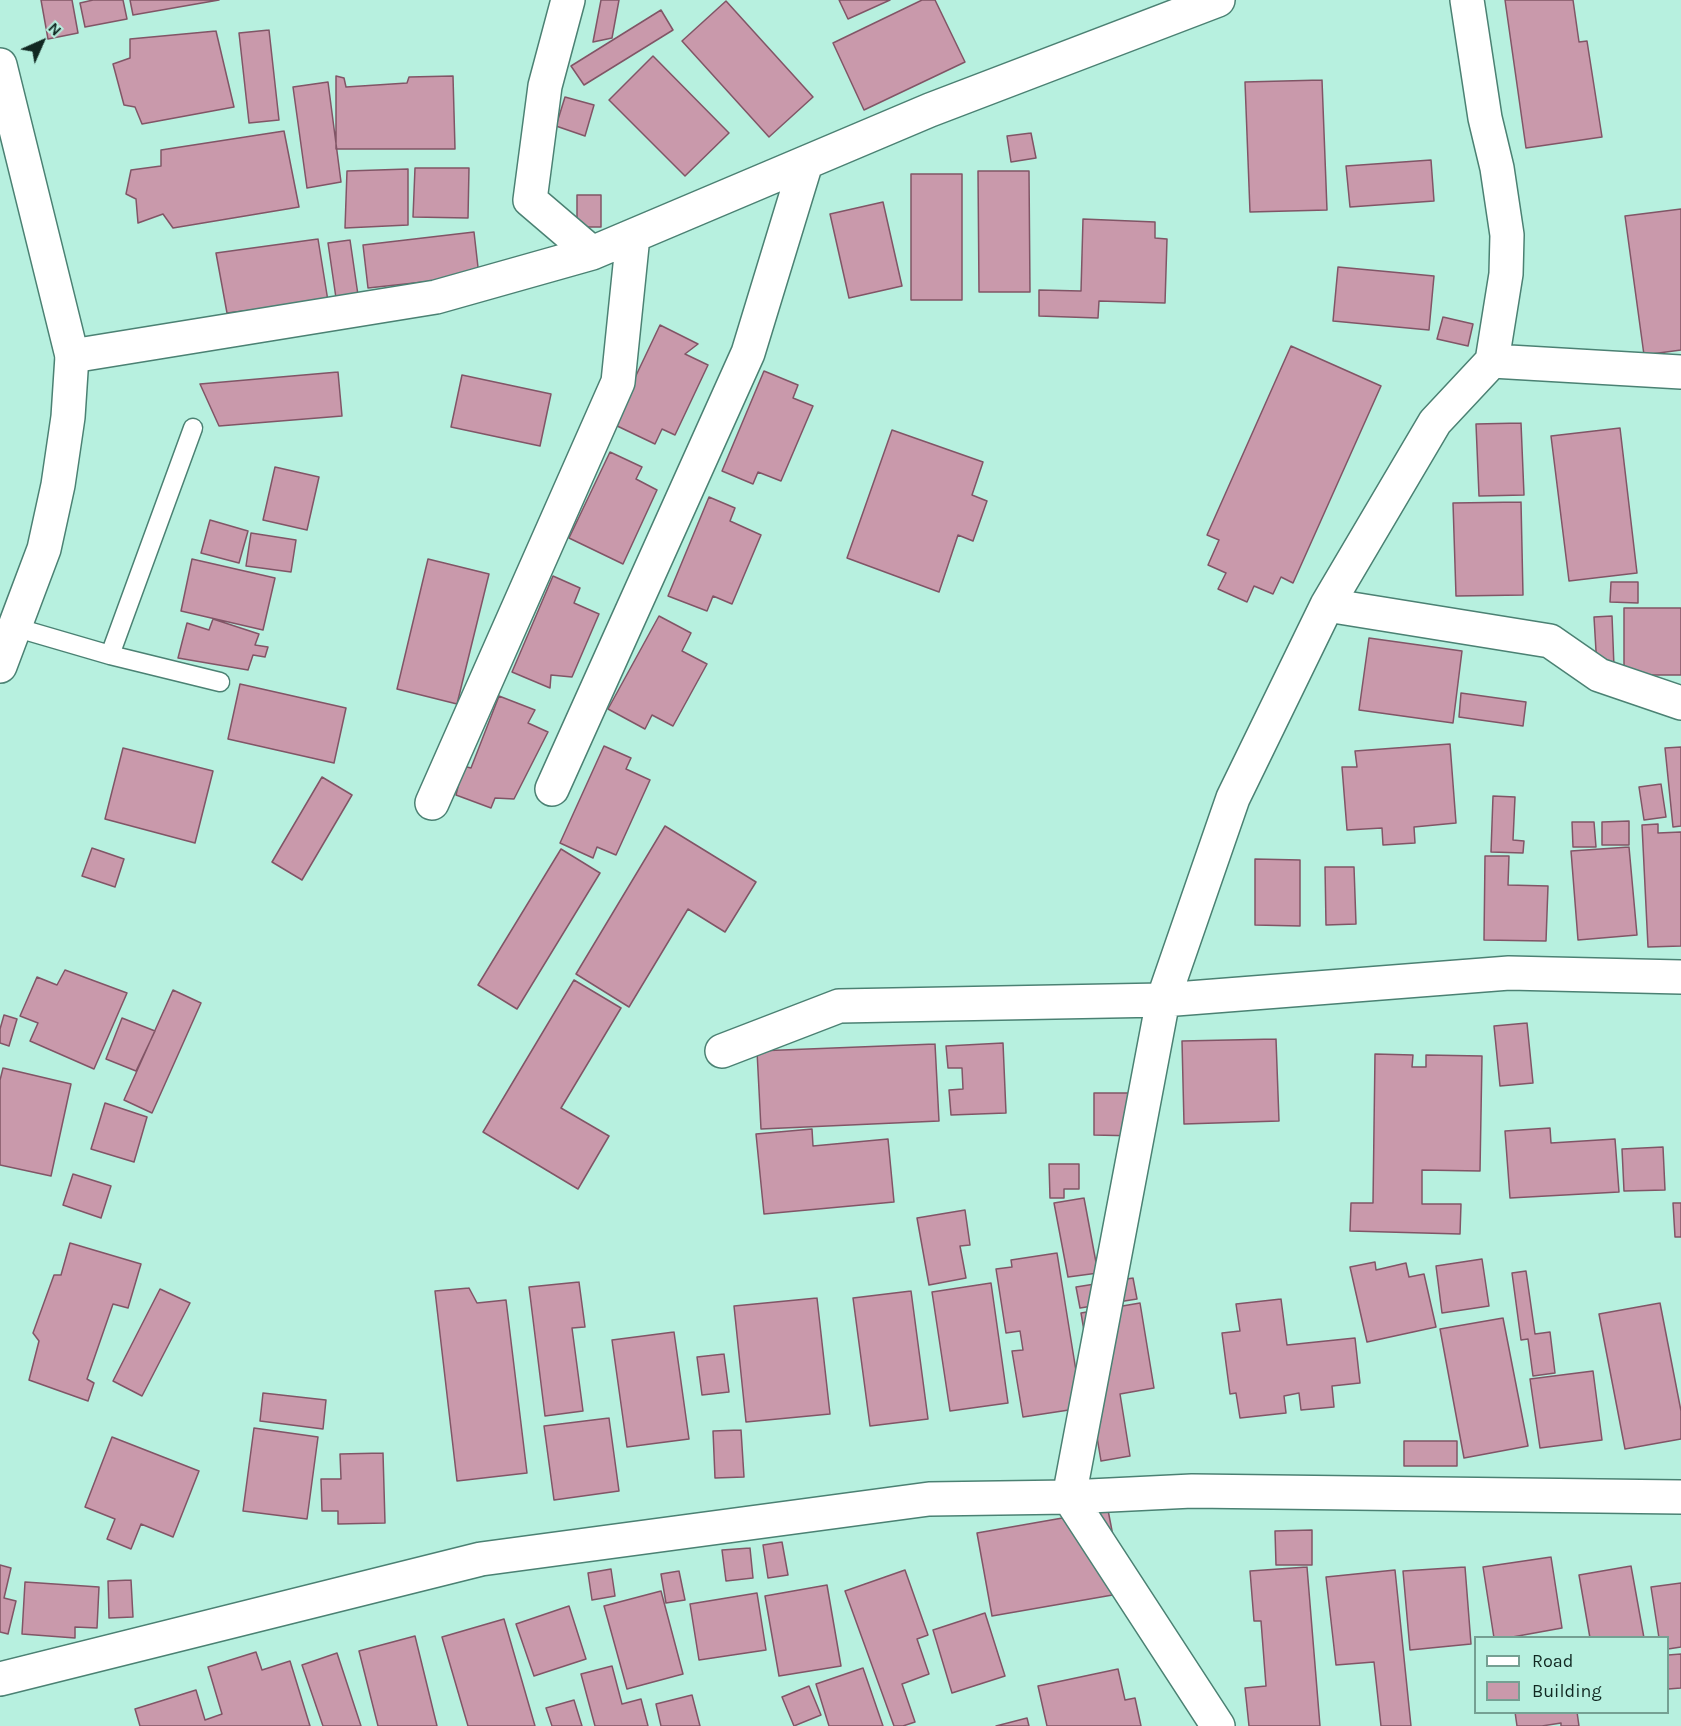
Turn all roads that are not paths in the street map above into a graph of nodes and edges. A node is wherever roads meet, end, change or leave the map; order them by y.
1 (568, 0) edge
2 (1218, 0) edge
3 (1467, 0) edge
4 (0, 65) edge
5 (806, 163) junction
6 (633, 236) junction
7 (592, 253) junction
8 (72, 356) junction
9 (1492, 361) junction
10 (1681, 372) edge
11 (193, 428) dead end
12 (1328, 605) junction
13 (14, 627) junction
14 (110, 655) junction
15 (0, 666) edge
16 (220, 682) dead end
17 (1681, 703) edge
18 (552, 789) dead end
19 (432, 803) dead end
20 (1681, 977) edge
21 (1163, 1000) junction
22 (722, 1051) dead end
23 (1070, 1497) junction
24 (1681, 1497) edge
25 (0, 1679) edge
26 (1218, 1726) edge

1 - 7 street
2 - 5 street
3 - 9 street
4 - 8 street
5 - 6 street
5 - 18 street
6 - 7 street
6 - 19 street
7 - 8 street
8 - 13 street
9 - 10 street
9 - 12 street
11 - 14 lane
12 - 17 street
12 - 21 street
13 - 14 lane
13 - 15 street
14 - 16 lane
20 - 21 street
21 - 22 street
21 - 23 street
23 - 24 street
23 - 25 street
23 - 26 street

